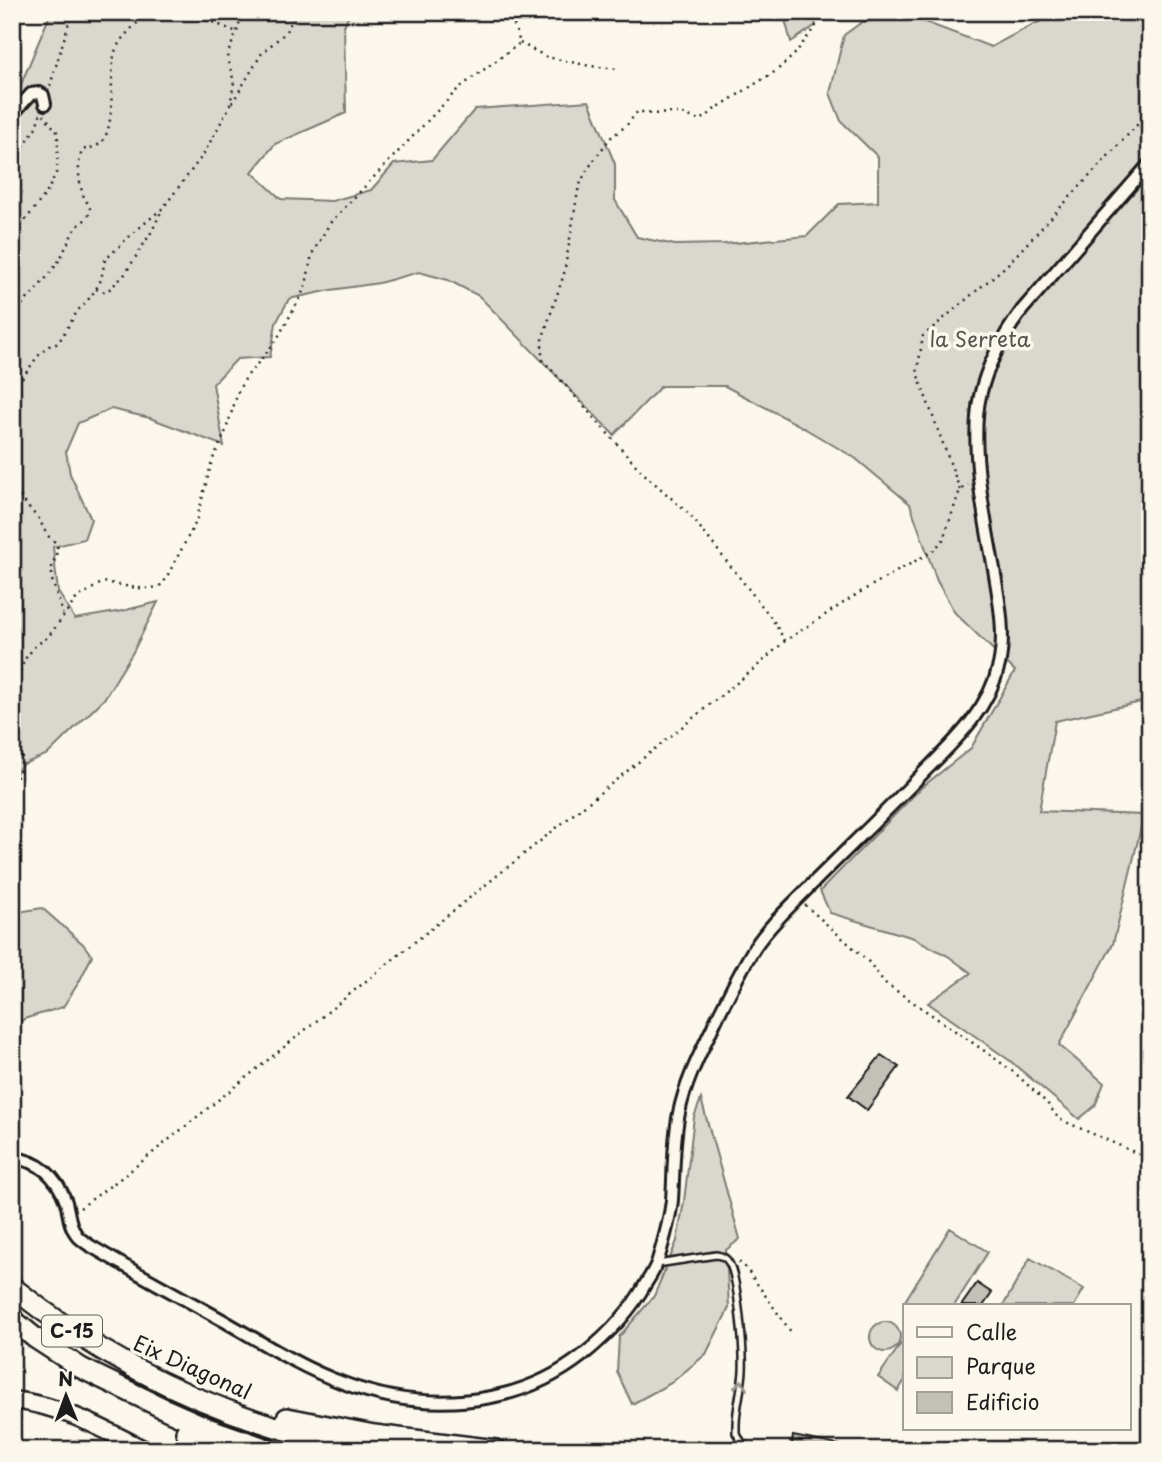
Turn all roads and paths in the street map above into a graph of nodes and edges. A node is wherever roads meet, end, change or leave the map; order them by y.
1 (149, 12) edge
2 (187, 12) edge
3 (242, 12) edge
4 (297, 12) edge
5 (510, 12) edge
6 (818, 23) dead end
7 (237, 32) junction
8 (520, 43) junction
9 (619, 69) dead end
10 (230, 106) junction
11 (43, 108) joint
12 (1150, 111) edge
13 (12, 115) edge
14 (1150, 163) edge
15 (163, 208) junction
16 (12, 245) edge
17 (96, 289) junction
18 (12, 315) edge
19 (12, 388) edge
20 (12, 485) edge
21 (981, 488) junction
22 (960, 490) junction
23 (63, 615) junction
24 (785, 641) junction
25 (12, 705) edge
26 (12, 715) edge
27 (12, 787) edge
28 (798, 899) junction
29 (12, 1158) edge
30 (1150, 1159) edge
31 (69, 1217) junction
32 (724, 1256) junction
33 (657, 1265) junction
34 (12, 1287) edge
35 (12, 1320) edge
36 (791, 1332) dead end
37 (81, 1368) junction
38 (136, 1370) junction
39 (12, 1399) edge
40 (145, 1450) edge
41 (226, 1450) edge
42 (270, 1450) edge
43 (371, 1450) edge
44 (496, 1450) edge
45 (747, 1450) edge

1 - 18 path
2 - 7 path
3 - 7 path
4 - 10 path
5 - 8 path
6 - 24 path
7 - 10 path
8 - 9 path
8 - 23 path
10 - 15 path
11 - 13 street
11 - 16 path
12 - 22 path
14 - 21 street
15 - 17 path
15 - 17 path
17 - 19 path
20 - 23 path
21 - 22 path
21 - 28 street
22 - 24 path
23 - 25 path
24 - 31 path
26 - 27 path
28 - 30 path
28 - 33 street
29 - 31 street
31 - 33 street
32 - 33 lane
32 - 36 path
45 -> 32 lane
34 - 38 highway, Eix Diagonal / C-15
35 - 37 highway, C-15
37 - 41 highway
37 - 42 highway, C-15
38 - 43 highway, Eix Diagonal / C-15
38 - 44 highway
39 - 40 street

